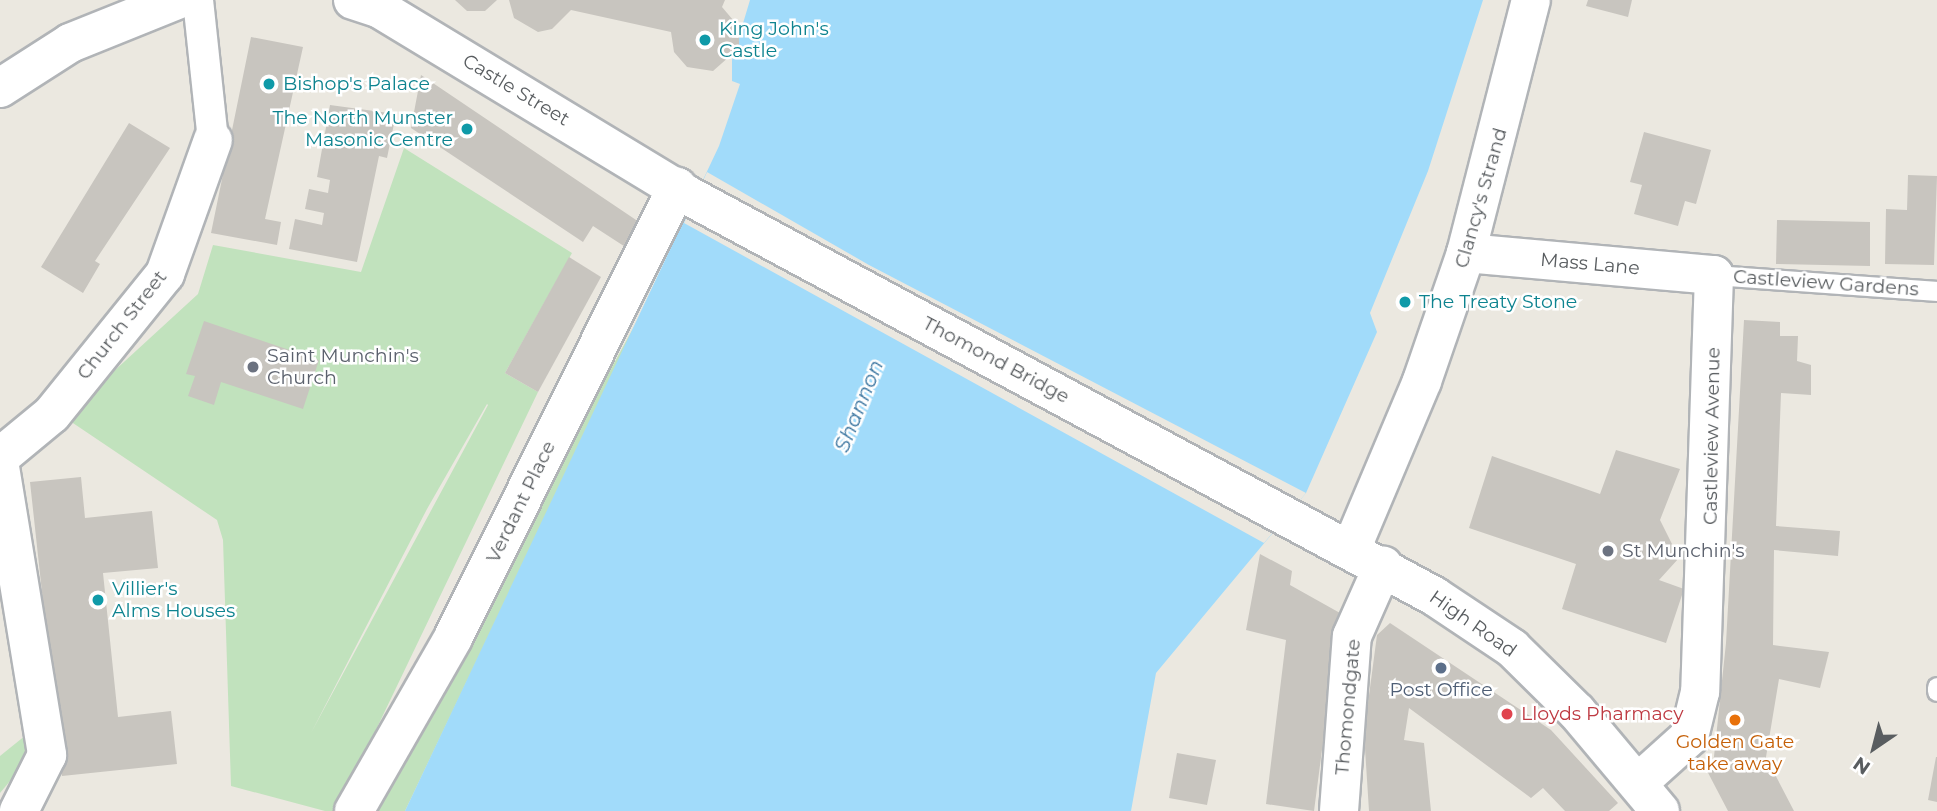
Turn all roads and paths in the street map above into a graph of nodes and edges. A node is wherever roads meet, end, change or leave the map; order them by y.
1 (177, 0) edge
2 (198, 0) edge
3 (353, 0) edge
4 (1531, 0) edge
5 (0, 88) edge
6 (213, 140) joint
7 (683, 191) junction
8 (1466, 253) junction
9 (1714, 275) junction
10 (1937, 291) edge
11 (0, 457) edge
12 (0, 467) edge
13 (1317, 530) joint
14 (1367, 556) junction
15 (1649, 797) edge
16 (19, 811) edge
17 (354, 811) edge
18 (1339, 811) edge

1 - 5 street
2 - 6 street, Church Street
3 - 7 street, Castle Street
4 - 8 street, Clancy's Strand
6 - 11 street, Church Street
7 - 13 street, Thomond Bridge
7 - 17 street, Verdant Place
8 - 9 street, Mass Lane
8 - 14 street, Clancy's Strand
9 - 10 lane, Castleview Gardens
9 - 15 street, Castleview Avenue
12 - 16 street
13 - 14 street, High Road
14 - 15 street, High Road
14 - 18 street, Thomondgate

